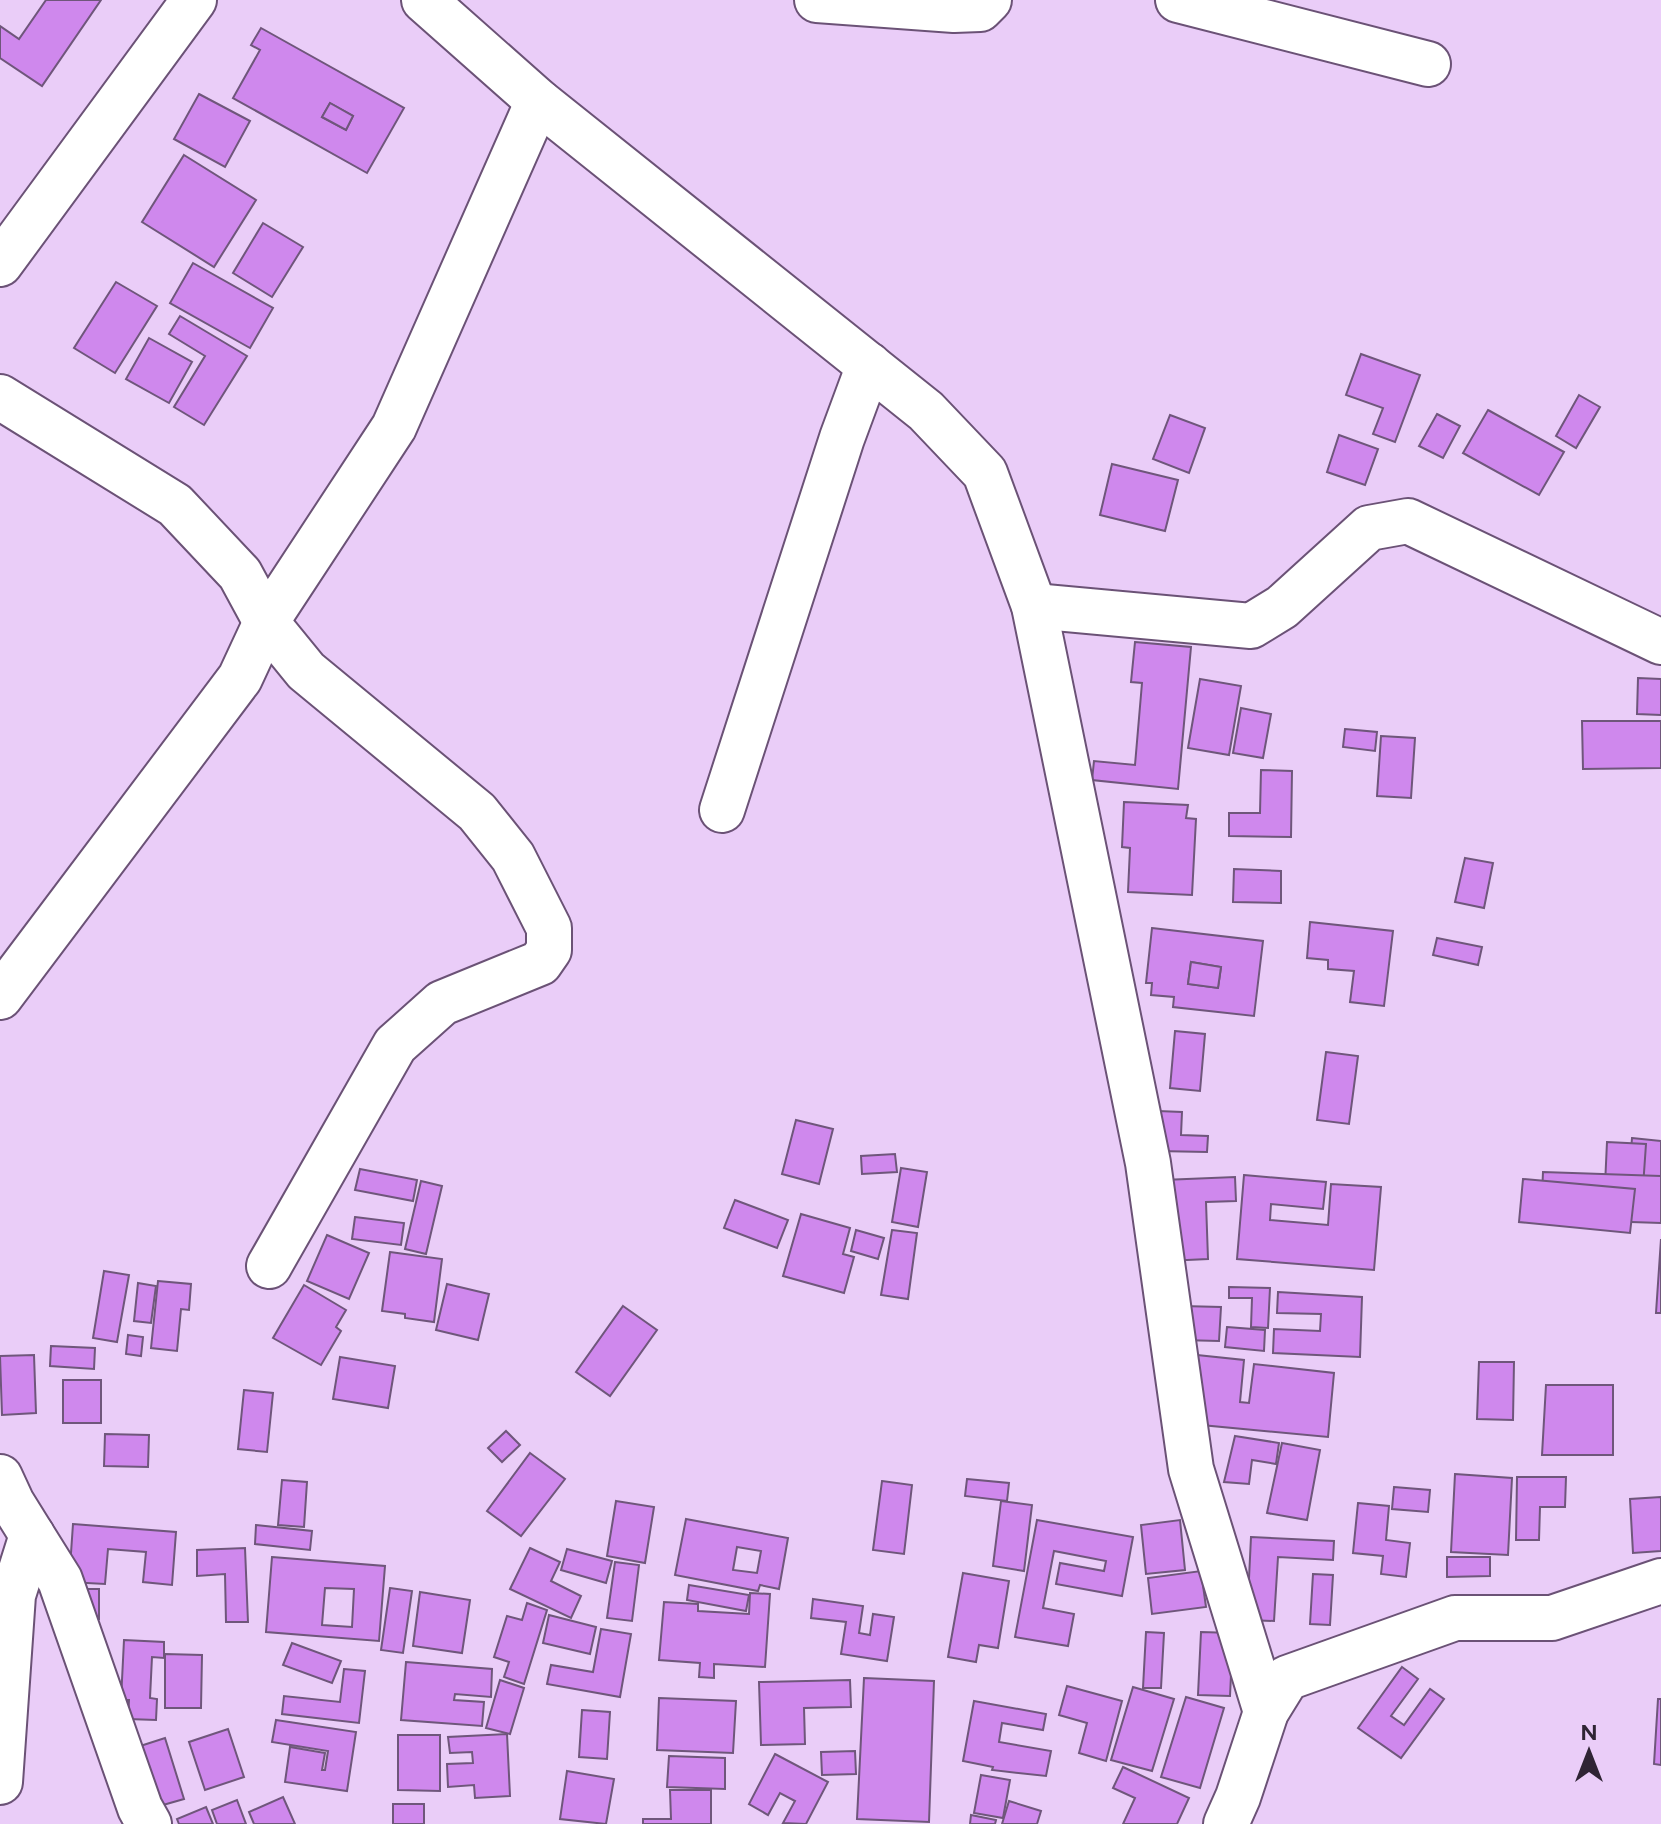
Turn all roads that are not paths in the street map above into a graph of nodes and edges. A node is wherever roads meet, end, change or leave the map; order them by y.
1 (194, 0) edge
2 (424, 0) edge
3 (817, 0) edge
4 (989, 0) edge
5 (1178, 0) edge
6 (1428, 64) dead end
7 (538, 101) junction
8 (0, 264) edge
9 (869, 365) junction
10 (0, 397) edge
11 (1034, 606) junction
12 (266, 622) junction
13 (1661, 642) edge
14 (722, 810) dead end
15 (0, 997) edge
16 (269, 1266) dead end
17 (0, 1477) edge
18 (32, 1535) junction
19 (1661, 1581) edge
20 (1266, 1712) junction
21 (0, 1782) edge
22 (149, 1824) edge
23 (1226, 1824) edge

1 - 8 street
2 - 7 street
3 - 4 street
5 - 6 street
7 - 9 street
7 - 12 street
9 - 11 street
9 - 14 street
10 - 12 street
11 - 13 street
11 - 20 street
12 - 15 street
12 - 16 street
17 - 18 street
18 - 21 street
18 - 22 street
19 - 20 street
20 - 23 street

